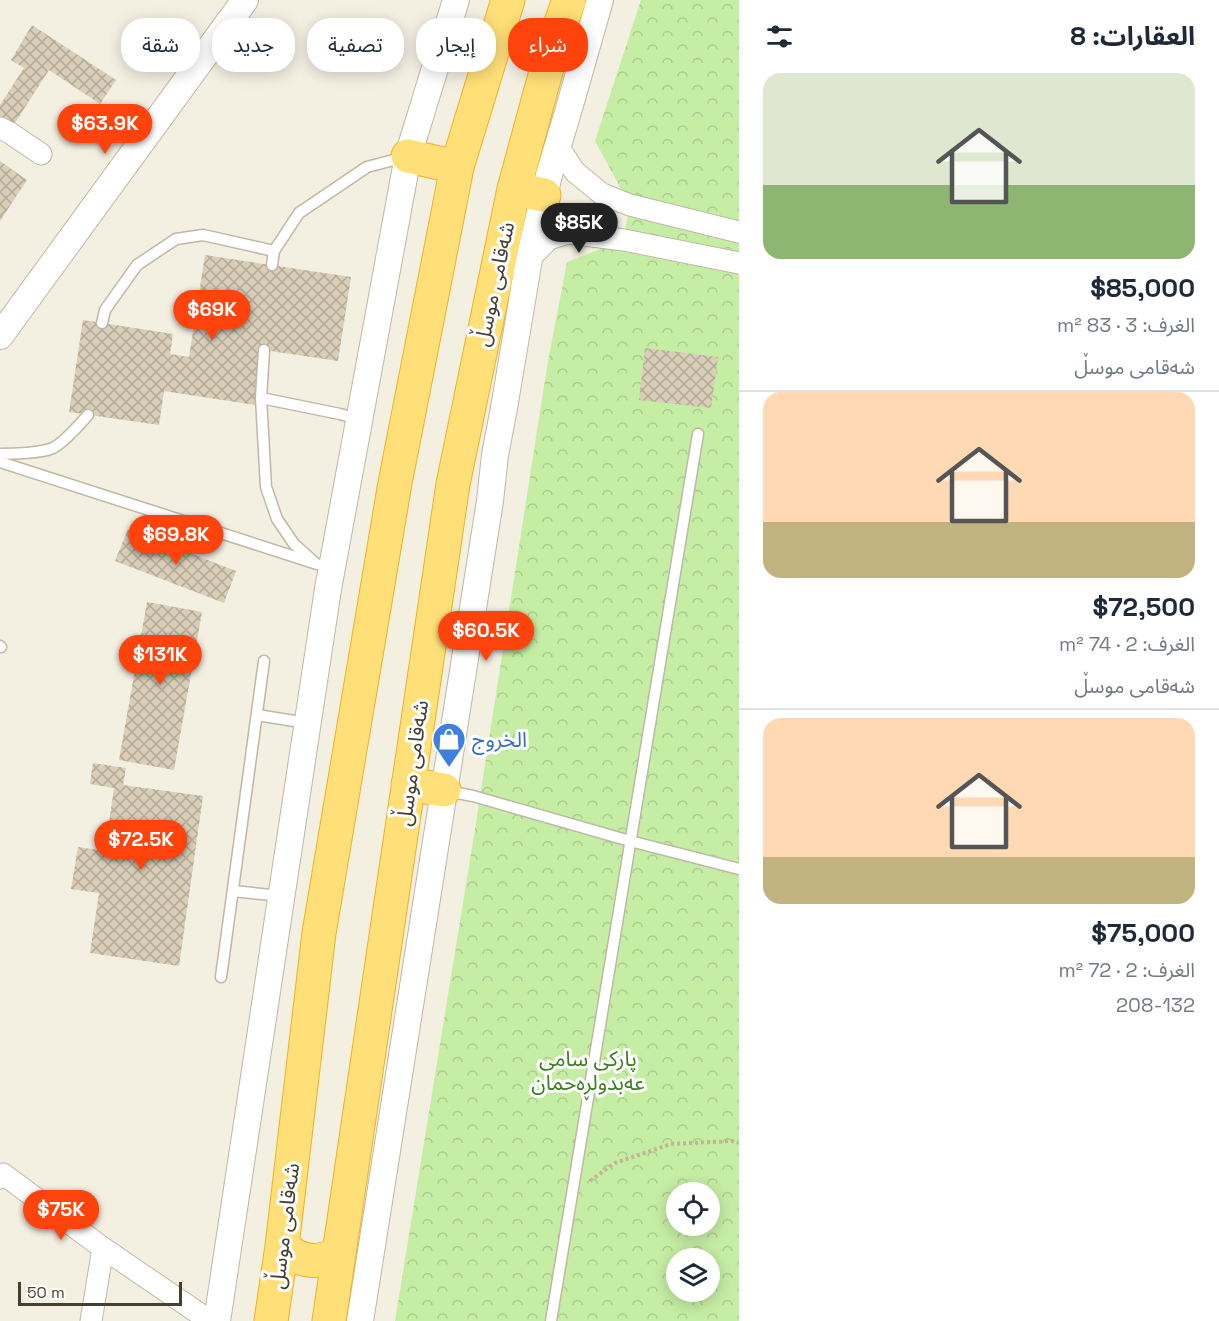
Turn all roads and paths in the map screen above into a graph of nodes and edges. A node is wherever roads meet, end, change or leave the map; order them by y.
1 (245, 0) edge
2 (456, 0) edge
3 (508, 0) edge
4 (569, 0) edge
5 (600, 0) edge
6 (0, 128) edge
7 (558, 146) junction
8 (41, 154) dead end
9 (408, 156) junction
10 (457, 167) junction
11 (529, 192) junction
12 (739, 232) edge
13 (274, 251) junction
14 (529, 259) junction
15 (739, 263) edge
16 (272, 265) dead end
17 (102, 323) dead end
18 (0, 336) edge
19 (264, 350) dead end
20 (261, 398) junction
21 (88, 415) dead end
22 (360, 420) junction
23 (698, 434) dead end
24 (0, 454) edge
25 (0, 462) edge
26 (317, 564) junction
27 (328, 589) junction
28 (264, 661) dead end
29 (257, 715) junction
30 (308, 723) junction
31 (408, 784) junction
32 (444, 790) junction
33 (630, 841) junction
34 (739, 869) edge
35 (232, 891) junction
36 (281, 896) junction
37 (221, 977) dead end
38 (739, 1143) edge
39 (1, 1176) edge
40 (571, 1195) junction
41 (282, 1246) junction
42 (103, 1248) junction
43 (339, 1254) junction
44 (91, 1321) edge
45 (210, 1321) edge
46 (217, 1321) edge
47 (271, 1321) edge
48 (329, 1321) edge
49 (360, 1321) edge
50 (551, 1321) edge

1 - 18 street
2 - 9 street
3 - 10 highway, شەقامی موسڵ
4 - 11 highway, شەقامی موسڵ
5 - 7 street
6 - 8 street
7 - 11 street
7 - 12 street
9 - 10 highway
9 - 13 lane
9 - 22 street
10 - 41 highway, شەقامی موسڵ
11 - 14 street
11 - 31 highway, شەقامی موسڵ
13 - 16 lane
13 - 17 lane
14 - 15 street
14 - 32 street
19 - 20 lane
20 - 22 lane
20 - 26 lane
21 - 24 lane
22 - 27 street
23 - 33 lane
25 - 26 lane
26 - 27 lane
27 - 30 street
28 - 29 lane
29 - 30 lane
29 - 35 lane
30 - 36 street
31 - 32 highway
31 - 43 highway, شەقامی موسڵ
32 - 33 lane
32 - 49 street
33 - 34 lane
33 - 40 lane
35 - 36 lane
35 - 37 lane
36 - 46 street
38 - 40 path
39 - 42 street
40 - 50 lane
41 - 43 highway
41 - 47 highway, شەقامی موسڵ
42 - 44 street
42 - 45 street
43 - 48 highway, شەقامی موسڵ

